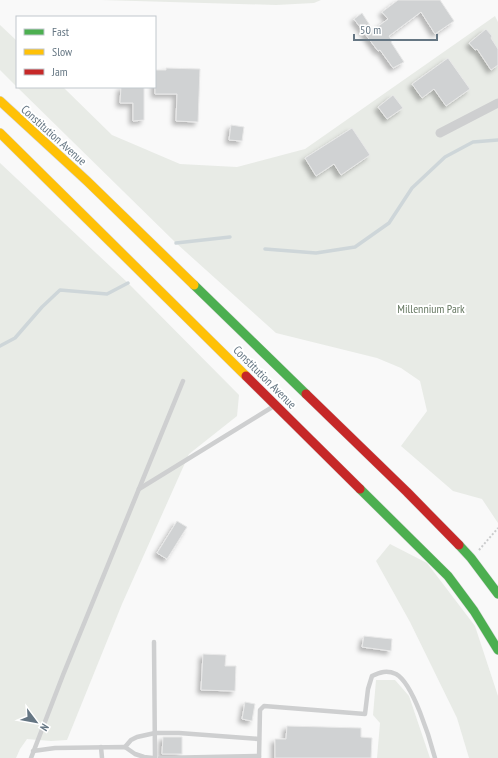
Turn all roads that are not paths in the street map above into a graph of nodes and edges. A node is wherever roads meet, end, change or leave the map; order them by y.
1 (0, 101) edge
2 (498, 103) edge
3 (0, 133) edge
4 (440, 133) dead end
5 (183, 381) dead end
6 (276, 405) junction
7 (139, 489) junction
8 (498, 594) edge
9 (154, 642) dead end
10 (498, 650) edge
11 (155, 733) junction
12 (259, 739) junction
13 (101, 747) junction
14 (125, 747) junction
15 (33, 751) junction
16 (259, 757) edge
17 (30, 758) edge
18 (102, 758) edge
19 (154, 758) edge
20 (160, 758) edge
21 (435, 758) edge

1 - 8 main road, Constitution Avenue
2 - 4 street
3 - 6 main road, Constitution Avenue
5 - 7 lane
6 - 7 lane
6 - 10 main road, Constitution Avenue
7 - 15 lane
9 - 11 lane
11 - 12 lane
11 - 14 lane
11 - 19 lane
12 - 16 lane
12 - 21 lane
13 - 14 lane
13 - 15 lane
13 - 18 lane
14 - 19 lane
15 - 17 lane
16 - 20 lane

